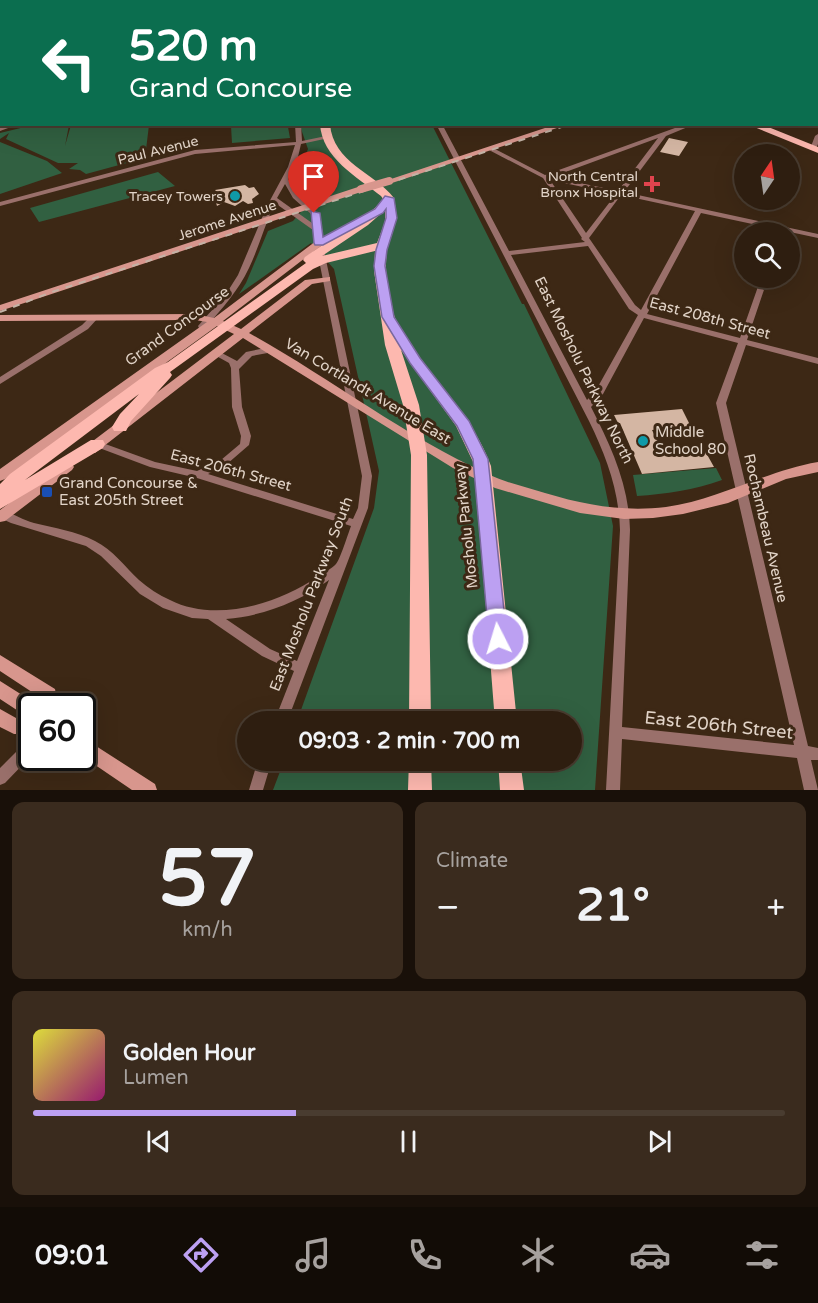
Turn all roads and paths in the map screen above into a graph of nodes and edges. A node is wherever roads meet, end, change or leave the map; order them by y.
1 (298, 126) edge
2 (325, 126) edge
3 (440, 126) edge
4 (560, 126) edge
5 (688, 126) edge
6 (756, 126) edge
7 (663, 136) junction
8 (818, 136) edge
9 (326, 138) junction
10 (643, 142) junction
11 (299, 143) junction
12 (491, 149) junction
13 (652, 150) junction
14 (816, 150) edge
15 (457, 160) junction
16 (545, 177) junction
17 (285, 179) junction
18 (621, 193) junction
19 (295, 197) junction
20 (389, 198) junction
21 (274, 199) junction
22 (0, 204) edge
23 (309, 207) junction
24 (699, 210) junction
25 (292, 213) junction
26 (264, 222) junction
27 (749, 222) edge
28 (318, 230) junction
29 (800, 233) edge
30 (818, 236) edge
31 (587, 242) junction
32 (382, 246) junction
33 (320, 252) junction
34 (507, 253) junction
35 (326, 279) junction
36 (761, 288) edge
37 (0, 308) edge
38 (642, 315) junction
39 (388, 317) junction
40 (0, 318) edge
41 (94, 318) junction
42 (216, 323) junction
43 (240, 335) junction
44 (742, 341) junction
45 (270, 350) junction
46 (215, 353) junction
47 (818, 361) edge
48 (236, 368) junction
49 (170, 370) junction
50 (0, 381) edge
51 (351, 398) junction
52 (586, 405) junction
53 (74, 422) joint
54 (120, 427) junction
55 (417, 442) junction
56 (97, 444) junction
57 (818, 467) edge
58 (198, 475) junction
59 (8, 477) edge
60 (484, 478) junction
61 (741, 492) junction
62 (0, 494) edge
63 (1, 509) edge
64 (625, 514) junction
65 (357, 524) junction
66 (339, 568) junction
67 (211, 615) junction
68 (0, 662) edge
69 (301, 668) junction
70 (0, 689) edge
71 (47, 693) edge
72 (18, 701) edge
73 (284, 711) edge
74 (420, 711) edge
75 (505, 711) edge
76 (0, 717) edge
77 (18, 726) edge
78 (616, 732) junction
79 (802, 752) junction
80 (818, 754) edge
81 (96, 755) edge
82 (18, 759) edge
83 (262, 771) edge
84 (420, 771) edge
85 (510, 771) edge
86 (0, 777) edge
87 (148, 790) edge
88 (256, 790) edge
89 (420, 790) edge
90 (512, 790) edge
91 (613, 790) edge
92 (811, 790) edge

1 - 11 street
2 - 9 main road
3 - 15 street, East Mosholu Parkway North
4 - 12 street, Jerome Avenue
5 - 7 street
6 - 14 main road
7 - 10 street
7 - 13 street
8 - 14 street
9 - 11 street, Paul Avenue
9 - 20 main road
10 - 13 street
10 - 16 street
11 - 17 street
11 - 22 street, Paul Avenue
12 - 15 street, Jerome Avenue
12 - 16 street, East 208th Street
13 - 18 street
15 - 23 street, Jerome Avenue, bridge
15 - 34 street, East Mosholu Parkway North
16 - 18 street
16 - 31 street, East 208th Street
17 - 19 street
17 - 21 street
18 - 24 street
18 - 31 street
19 - 21 street
19 - 23 street
20 - 32 main road, Mosholu Parkway
20 - 33 main road, Grand Concourse
21 - 25 street
21 - 26 street
23 - 25 street, Jerome Avenue
23 - 28 street, East Mosholu Parkway South
24 - 27 street
24 - 38 street
25 - 26 street, Jerome Avenue
25 - 28 street
26 - 37 street, Jerome Avenue
26 - 42 street
28 - 33 street, East Mosholu Parkway South
29 - 30 street
31 - 34 street
31 - 38 street, East 208th Street
32 - 33 main road, Grand Concourse
32 - 39 main road, Mosholu Parkway
33 - 35 street, East Mosholu Parkway South
33 - 42 street, Grand Concourse
33 - 42 main road, Grand Concourse
34 - 52 street, East Mosholu Parkway North
35 - 43 street
35 - 51 street, East Mosholu Parkway South
36 - 44 street, Rochambeau Avenue
38 - 44 street, East 208th Street
38 - 52 street
39 - 55 main road, Mosholu Parkway
39 - 60 main road, Mosholu Parkway
40 - 41 street, Van Cortlandt Avenue East
41 - 42 street, Van Cortlandt Avenue East
41 - 50 street
42 - 43 street, Van Cortlandt Avenue East
42 - 49 main road, Grand Concourse
42 - 53 street, Grand Concourse
43 - 45 street, Van Cortlandt Avenue East
43 - 46 street
44 - 47 street, East 208th Street
44 - 61 street, Rochambeau Avenue
45 - 48 street
45 - 51 street, Van Cortlandt Avenue East
46 - 48 street
46 - 54 street
48 - 58 street
49 - 54 main road
49 - 59 main road, Grand Concourse
49 - 63 main road, Grand Concourse
51 - 55 street, Van Cortlandt Avenue East
51 - 65 street, East Mosholu Parkway South
52 - 64 street, East Mosholu Parkway North
53 - 59 main road
54 - 56 street
55 - 60 street, Van Cortlandt Avenue East
55 - 74 main road, Mosholu Parkway
56 - 58 street, East 206th Street
56 - 63 main road
57 - 61 street, Van Cortlandt Avenue East
58 - 65 street, East 206th Street
59 - 62 main road, Grand Concourse
60 - 64 street, Van Cortlandt Avenue East
60 - 75 main road, Mosholu Parkway
61 - 64 street, Van Cortlandt Avenue East
61 - 79 street, Rochambeau Avenue
63 - 67 street
64 - 78 street, East Mosholu Parkway North
65 - 66 street, East Mosholu Parkway South
66 - 67 street
66 - 69 street, East Mosholu Parkway South
67 - 69 street
68 - 71 street
69 - 73 street, East Mosholu Parkway South
70 - 72 street
76 - 77 street
78 - 79 street, East 206th Street
78 - 91 street, East Mosholu Parkway North
79 - 80 street, East 206th Street
79 - 92 street, Rochambeau Avenue
81 - 87 street
82 - 86 street
83 - 88 street
84 - 89 main road
85 - 90 main road

